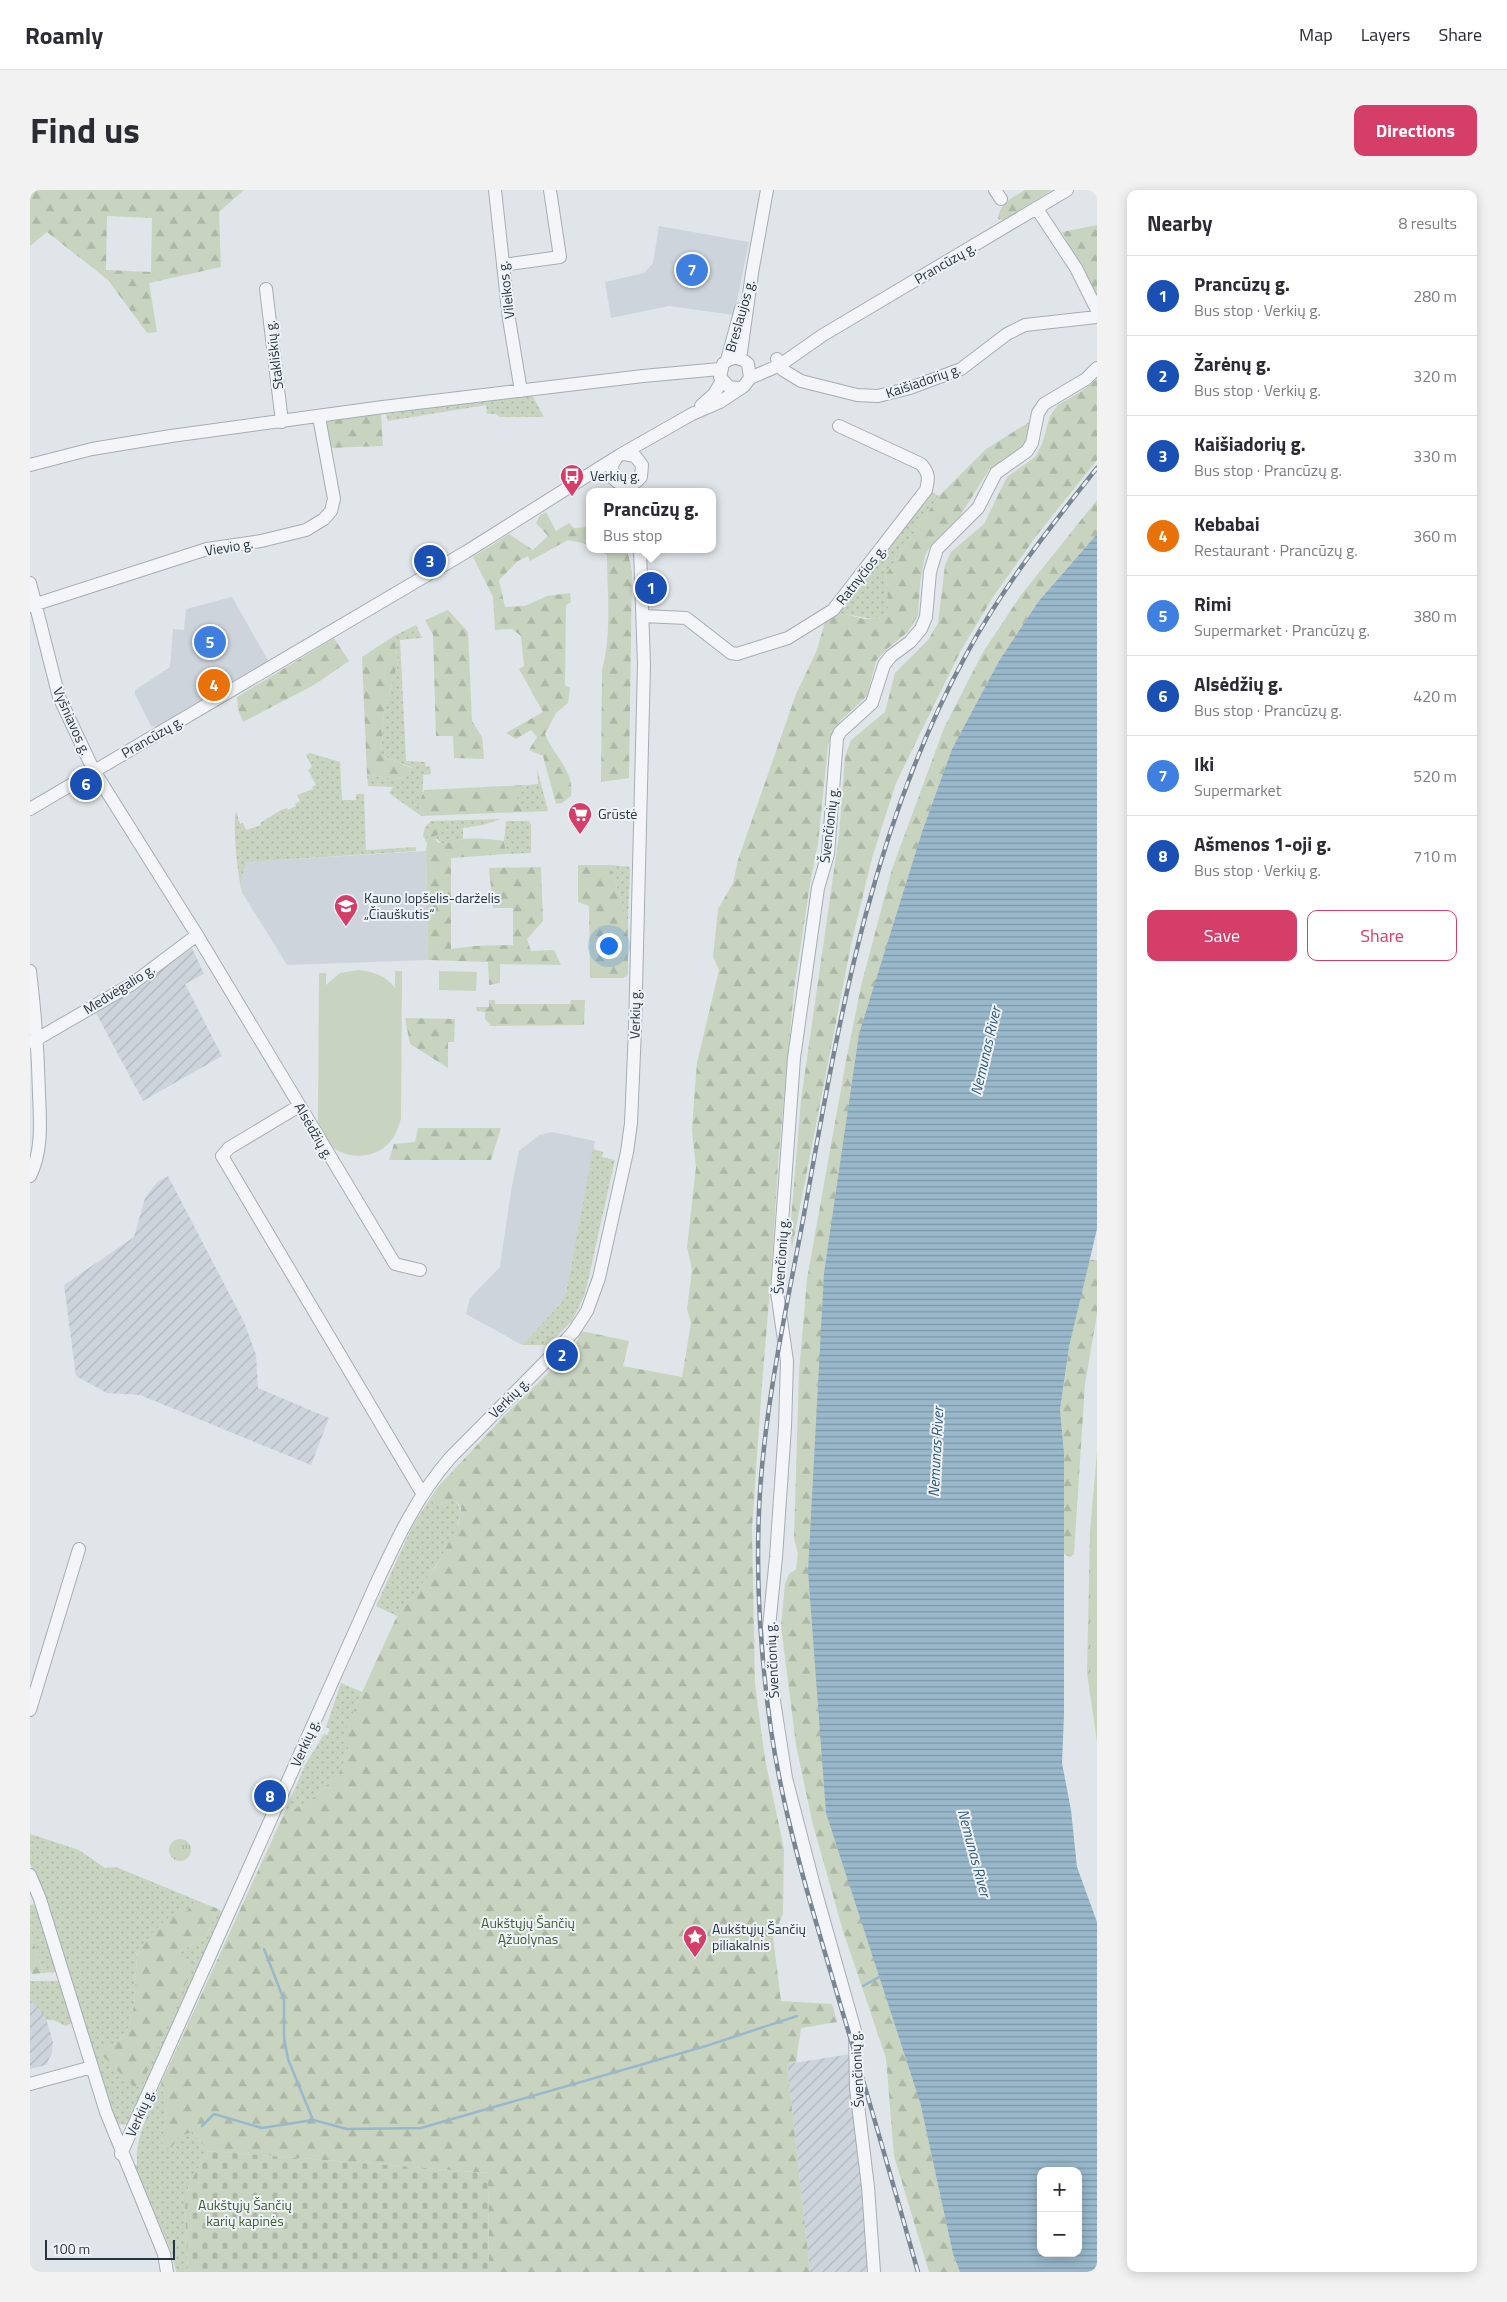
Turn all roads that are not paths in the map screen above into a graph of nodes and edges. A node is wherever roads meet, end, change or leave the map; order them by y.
1 (494, 190) edge
2 (550, 190) edge
3 (768, 190) edge
4 (1067, 190) edge
5 (1037, 209) junction
6 (503, 265) junction
7 (752, 273) junction
8 (266, 289) dead end
9 (1097, 310) edge
10 (1097, 317) edge
11 (744, 362) junction
12 (778, 362) junction
13 (1097, 368) edge
14 (723, 370) junction
15 (750, 378) junction
16 (739, 388) junction
17 (521, 390) junction
18 (692, 414) junction
19 (319, 417) junction
20 (282, 422) junction
21 (839, 426) dead end
22 (656, 436) junction
23 (620, 456) junction
24 (640, 461) junction
25 (30, 465) edge
26 (641, 477) junction
27 (613, 478) junction
28 (582, 480) junction
29 (630, 488) edge
30 (640, 488) edge
31 (640, 553) edge
32 (30, 583) edge
33 (33, 605) edge
34 (644, 616) junction
35 (94, 770) junction
36 (30, 809) edge
37 (197, 935) junction
38 (30, 971) edge
39 (34, 1041) edge
40 (34, 1059) edge
41 (300, 1106) junction
42 (30, 1176) edge
43 (420, 1270) dead end
44 (422, 1494) junction
45 (79, 1549) dead end
46 (30, 1710) edge
47 (30, 1875) edge
48 (92, 2067) junction
49 (30, 2084) edge
50 (121, 2154) junction
51 (167, 2272) edge
52 (874, 2272) edge

1 - 6 street, Vileikos g.
2 - 6 street
3 - 7 street, Breslaujos g.
4 - 5 street, Prancūzų g.
5 - 9 street
5 - 12 street, Prancūzų g.
6 - 17 street, Vileikos g.
7 - 11 street, Breslaujos g.
7 - 14 street, Breslaujos g.
8 - 20 street, Stakliškių g.
10 - 12 street, Kaišiadorių g.
11 - 12 street, Prancūzų g.
11 - 14 street, Prancūzų g.
11 - 15 street, Breslaujos g.
12 - 15 street, Prancūzų g.
13 - 52 street, Švenčionių g.
14 - 16 street
14 - 17 street
14 - 18 street, Prancūzų g.
15 - 16 street, Prancūzų g.
16 - 18 street, Prancūzų g.
17 - 19 street
18 - 22 street, Prancūzų g.
19 - 20 street
19 - 33 street, Vievio g.
20 - 25 street
21 - 34 street, Ratnyčios g.
22 - 23 street, Prancūzų g.
22 - 24 street, Prancūzų g.
23 - 24 street
23 - 27 street
23 - 28 street, Prancūzų g.
24 - 26 street
26 - 29 street
26 - 30 street
27 - 28 street, Prancūzų g.
27 - 29 street
28 - 35 street, Prancūzų g.
31 - 34 street, Verkių g.
32 - 33 street, Vyšniavos g.
33 - 35 street, Vyšniavos g.
34 - 44 street, Verkių g.
35 - 36 street, Prancūzų g.
35 - 37 street, Alsėdžių g.
37 - 39 street, Medvėgalio g.
37 - 41 street, Alsėdžių g.
38 - 39 street
39 - 40 street
40 - 42 street
41 - 43 street, Alsėdžių g.
41 - 44 street
44 - 50 street, Verkių g.
45 - 46 street
47 - 48 street
48 - 49 street
48 - 50 street
50 - 51 street

